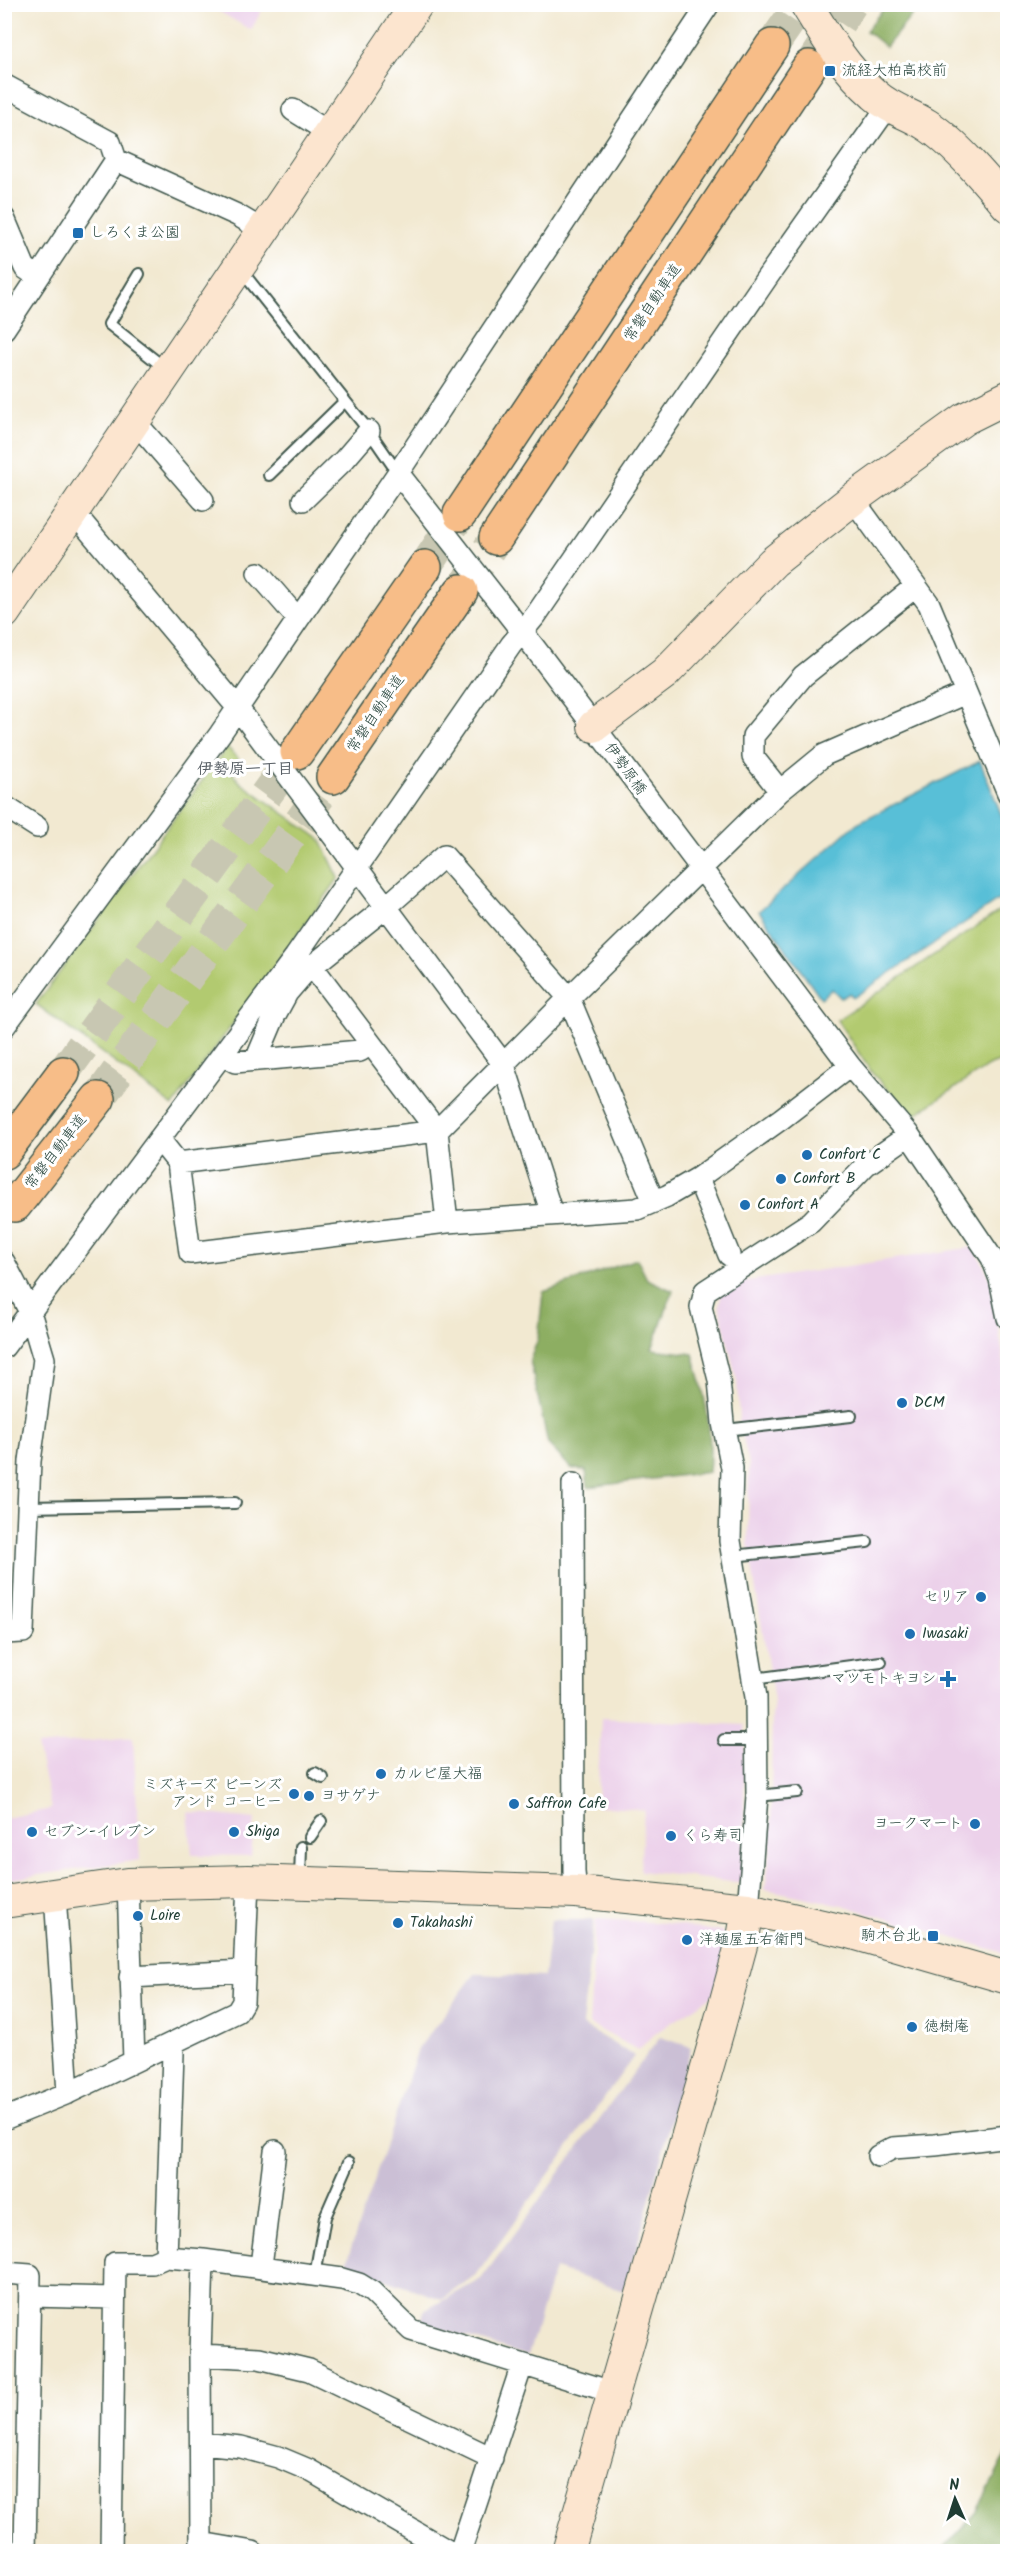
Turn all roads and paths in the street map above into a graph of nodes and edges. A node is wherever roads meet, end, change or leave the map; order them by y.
1 (417, 4) edge
2 (709, 4) edge
3 (806, 4) edge
4 (772, 46) tunnel mouth
5 (809, 67) tunnel mouth
6 (4, 85) edge
7 (889, 105) junction
8 (293, 110) dead end
9 (330, 133) junction
10 (116, 160) junction
11 (1008, 206) edge
12 (4, 218) edge
13 (264, 231) junction
14 (236, 272) junction
15 (139, 274) dead end
16 (39, 277) junction
17 (4, 329) edge
18 (169, 372) junction
19 (1008, 397) edge
20 (345, 401) junction
21 (133, 425) junction
22 (369, 431) junction
23 (398, 473) junction
24 (269, 475) dead end
25 (853, 499) junction
26 (203, 500) dead end
27 (303, 500) dead end
28 (460, 514) tunnel mouth
29 (72, 515) junction
30 (496, 538) tunnel mouth
31 (425, 567) tunnel mouth
32 (258, 573) dead end
33 (916, 586) junction
34 (461, 591) tunnel mouth
35 (4, 613) edge
36 (298, 619) junction
37 (522, 632) junction
38 (966, 693) junction
39 (237, 707) junction
40 (594, 726) junction
41 (297, 752) tunnel mouth
42 (333, 777) tunnel mouth
43 (780, 791) junction
44 (1008, 793) edge
45 (4, 806) edge
46 (37, 827) dead end
47 (357, 869) junction
48 (700, 869) junction
49 (385, 908) junction
50 (303, 961) junction
51 (569, 998) junction
52 (4, 1028) edge
53 (371, 1044) junction
54 (223, 1055) junction
55 (256, 1060) junction
56 (504, 1065) junction
57 (850, 1065) junction
58 (63, 1073) tunnel mouth
59 (98, 1099) tunnel mouth
60 (437, 1131) junction
61 (909, 1135) junction
62 (159, 1139) junction
63 (4, 1152) edge
64 (178, 1163) junction
65 (698, 1178) junction
66 (654, 1202) junction
67 (15, 1205) dead end
68 (552, 1214) junction
69 (447, 1222) junction
70 (729, 1255) dead end
71 (4, 1262) edge
72 (30, 1312) junction
73 (1008, 1318) edge
74 (4, 1347) edge
75 (851, 1416) dead end
76 (724, 1430) junction
77 (573, 1484) dead end
78 (235, 1503) dead end
79 (28, 1507) junction
80 (867, 1542) dead end
81 (732, 1556) junction
82 (4, 1633) edge
83 (881, 1662) dead end
84 (753, 1678) junction
85 (724, 1740) dead end
86 (755, 1740) junction
87 (798, 1792) dead end
88 (756, 1796) junction
89 (321, 1821) dead end
90 (310, 1837) dead end
91 (301, 1847) dead end
92 (248, 1881) junction
93 (300, 1882) junction
94 (128, 1884) junction
95 (576, 1892) junction
96 (55, 1894) junction
97 (4, 1902) edge
98 (748, 1909) junction
99 (244, 1971) junction
100 (130, 1977) junction
101 (1008, 1978) edge
102 (169, 2046) junction
103 (134, 2061) junction
104 (68, 2093) junction
105 (4, 2119) edge
106 (1008, 2136) edge
107 (275, 2151) dead end
108 (878, 2156) dead end
109 (349, 2162) dead end
110 (166, 2257) junction
111 (203, 2260) junction
112 (261, 2266) junction
113 (4, 2273) edge
114 (315, 2275) junction
115 (30, 2296) junction
116 (114, 2298) junction
117 (200, 2355) junction
118 (522, 2365) junction
119 (615, 2393) junction
120 (201, 2443) junction
121 (492, 2458) junction
122 (201, 2547) edge
123 (25, 2552) edge
124 (111, 2552) edge
125 (253, 2552) edge
126 (450, 2552) edge
127 (460, 2552) edge
128 (568, 2552) edge

1 - 9 street
2 - 23 street
3 - 7 street
4 - 28 highway
5 - 30 highway, 常磐自動車道
6 - 10 street
7 - 11 street
7 - 37 street
8 - 9 street
9 - 13 street
10 - 13 street
10 - 16 street
12 - 16 street
13 - 14 street
14 - 18 street
14 - 20 lane
15 - 18 lane
16 - 17 street
18 - 21 street
19 - 25 street
20 - 22 lane
20 - 24 lane
21 - 26 street
21 - 29 street
22 - 23 lane
22 - 27 street
23 - 36 street
23 - 37 street, 伊勢原橋
25 - 33 street
25 - 40 street
29 - 35 street
29 - 39 street
31 - 41 highway
32 - 36 street
33 - 38 street
33 - 43 street
34 - 42 highway, 常磐自動車道
36 - 39 street
37 - 40 street, 伊勢原橋
37 - 47 street
38 - 43 street
38 - 44 street
39 - 47 street
39 - 52 street
40 - 48 street, 伊勢原橋
43 - 48 street
45 - 46 street
47 - 49 street
47 - 50 street
48 - 51 street
48 - 57 street, 伊勢原橋
49 - 50 street
49 - 51 street
49 - 56 street
50 - 53 street
50 - 54 street
50 - 55 street
51 - 56 street
51 - 66 street
53 - 55 street
53 - 60 street
54 - 55 street
54 - 62 street
56 - 60 street
56 - 68 street
57 - 61 street, 伊勢原橋
57 - 65 street
58 - 63 highway
59 - 67 highway, 常磐自動車道
60 - 64 street
60 - 69 street
61 - 73 street, 伊勢原橋
61 - 76 street
62 - 64 street
62 - 72 street
64 - 69 street
65 - 66 street
65 - 70 street
66 - 68 street
68 - 69 street
71 - 72 street
72 - 74 street
72 - 79 street
75 - 76 lane
76 - 81 street
77 - 95 street
78 - 79 lane
79 - 82 street
80 - 81 lane
81 - 84 street
83 - 84 lane
84 - 86 street
85 - 86 lane
86 - 88 street
87 - 88 lane
88 - 98 street
89 - 90 lane
91 - 93 lane
92 - 93 street
92 - 94 street
92 - 99 street
93 - 95 street
94 - 96 street
94 - 100 street
95 - 98 street
96 - 97 street
96 - 104 street
98 - 101 street
98 - 119 street
99 - 100 street
99 - 102 street
100 - 103 street
102 - 103 street
102 - 110 street
103 - 104 street
104 - 105 street
106 - 108 street
107 - 112 street
109 - 114 lane
110 - 111 street
110 - 116 street
111 - 112 street
111 - 117 street
112 - 114 street
113 - 115 street
114 - 118 street
115 - 116 street
115 - 123 street
116 - 124 street
117 - 120 street
117 - 121 street
118 - 119 street
118 - 121 street
119 - 128 street
120 - 122 street
120 - 126 street
121 - 127 street
122 - 125 street

